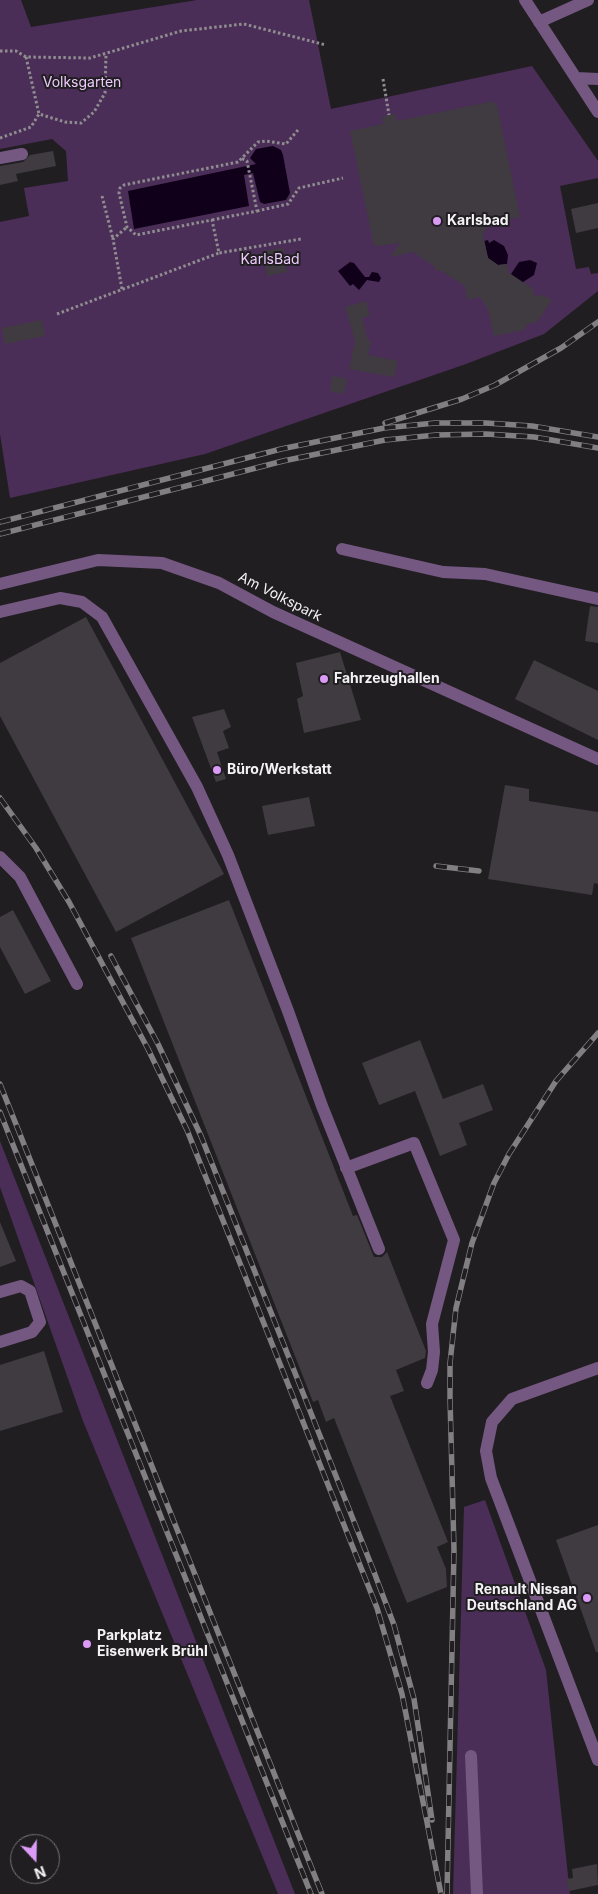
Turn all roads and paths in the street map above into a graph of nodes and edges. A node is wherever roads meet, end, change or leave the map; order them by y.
1 (525, 0) edge
2 (588, 0) edge
3 (539, 22) junction
4 (326, 45) dead end
5 (0, 51) edge
6 (106, 54) junction
7 (26, 57) junction
8 (577, 78) junction
9 (383, 79) dead end
10 (598, 79) edge
11 (598, 112) edge
12 (39, 114) junction
13 (389, 115) dead end
14 (298, 130) dead end
15 (0, 138) edge
16 (22, 154) dead end
17 (0, 158) edge
18 (241, 158) junction
19 (343, 178) dead end
20 (102, 196) dead end
21 (257, 211) junction
22 (212, 220) junction
23 (126, 227) junction
24 (113, 239) junction
25 (301, 239) dead end
26 (219, 253) junction
27 (122, 289) junction
28 (57, 314) dead end
29 (342, 549) dead end
30 (0, 584) edge
31 (598, 599) edge
32 (0, 612) edge
33 (598, 759) edge
34 (0, 857) edge
35 (77, 984) dead end
36 (346, 1168) junction
37 (379, 1249) dead end
38 (0, 1292) edge
39 (0, 1342) edge
40 (598, 1368) edge
41 (428, 1383) dead end
42 (471, 1756) dead end
43 (598, 1760) edge
44 (477, 1894) edge

1 - 3 street
2 - 3 street
3 - 8 street
4 - 6 path
5 - 7 path
6 - 7 path
6 - 12 path
7 - 12 path
8 - 10 street
8 - 11 street
9 - 13 path
12 - 15 path
14 - 18 path
16 - 17 street
18 - 21 path
18 - 23 path
19 - 21 path
20 - 24 path
21 - 22 path
22 - 23 path
22 - 26 path
23 - 24 path
24 - 27 path
25 - 26 path
26 - 27 path
27 - 28 path
29 - 31 street
30 - 33 street, Am Volkspark
32 - 36 street
34 - 35 street
36 - 37 street
36 - 41 street
38 - 39 street
40 - 43 street
42 - 44 street

